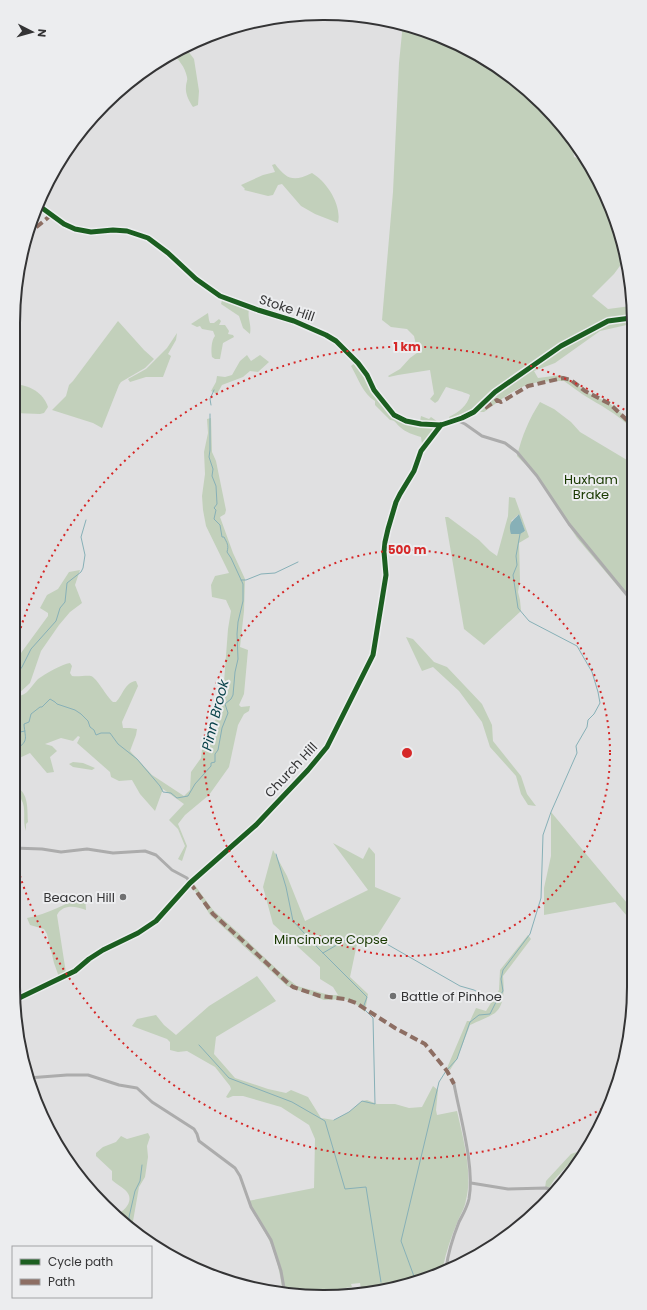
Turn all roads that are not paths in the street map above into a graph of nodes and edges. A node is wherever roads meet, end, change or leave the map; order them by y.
1 (43, 208) edge
2 (627, 319) edge
3 (462, 420) junction
4 (441, 425) junction
5 (627, 595) edge
6 (20, 848) edge
7 (190, 883) junction
8 (21, 997) edge
9 (34, 1078) edge
10 (454, 1084) dead end
11 (471, 1183) junction
12 (550, 1189) edge
13 (447, 1264) edge
14 (284, 1287) edge

1 - 4 street, Stoke Hill
2 - 3 street, Stoke Hill
3 - 4 street, Stoke Hill
3 - 5 street
4 - 7 street, Church Hill
6 - 7 street
7 - 8 street, Church Hill
9 - 14 street
10 - 11 street
11 - 12 street
11 - 13 street

